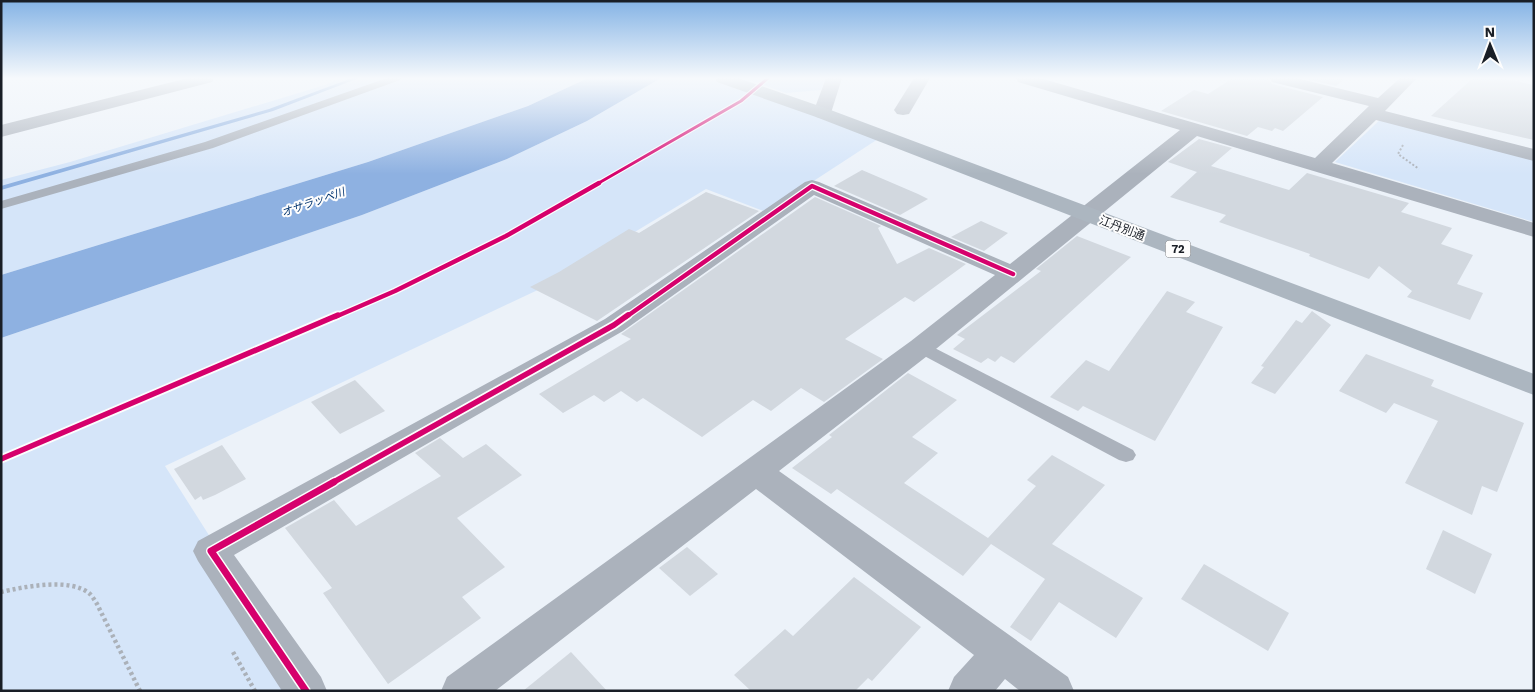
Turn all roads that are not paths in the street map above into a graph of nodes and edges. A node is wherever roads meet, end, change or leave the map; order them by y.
1 (81, 110) edge
2 (306, 110) edge
3 (814, 110) edge
4 (1134, 110) edge
5 (1376, 110) edge
6 (1381, 110) edge
7 (822, 113) joint
8 (1195, 128) junction
9 (1, 131) edge
10 (1534, 155) edge
11 (1319, 165) junction
12 (1, 205) edge
13 (1087, 214) junction
14 (1534, 230) edge
15 (1013, 274) junction
16 (920, 347) junction
17 (1534, 385) edge
18 (1126, 455) dead end
19 (755, 471) junction
20 (1001, 653) junction
21 (306, 691) edge
22 (462, 691) edge
23 (969, 691) edge
24 (1053, 691) edge

1 - 9 street
2 - 12 lane
3 - 7 main road, 72
4 - 8 street
5 - 11 street
6 - 10 street
7 - 13 main road, 江丹別通 / 72
8 - 11 street
8 - 13 street
11 - 14 street
13 - 15 street
13 - 17 main road, 江丹別通 / 72
15 - 16 street
15 - 21 street
16 - 18 lane
16 - 19 street
19 - 20 street
19 - 22 street
20 - 23 street
20 - 24 street

